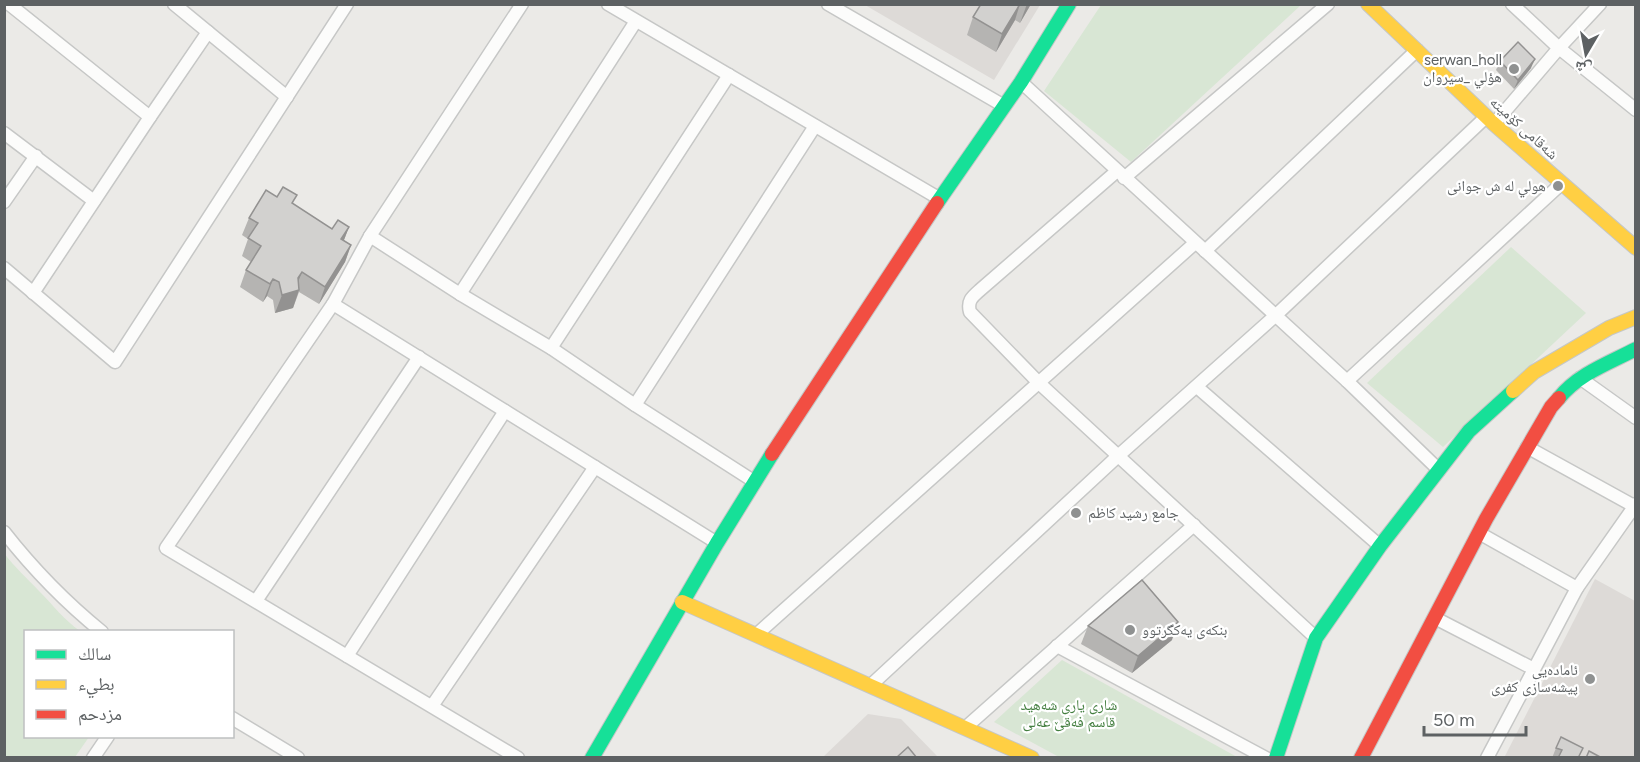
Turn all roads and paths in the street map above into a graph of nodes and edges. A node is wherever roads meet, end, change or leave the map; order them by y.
1 (9, 4) edge
2 (174, 4) edge
3 (522, 4) edge
4 (608, 4) edge
5 (828, 4) edge
6 (1070, 4) edge
7 (1328, 4) edge
8 (1368, 4) edge
9 (1512, 4) edge
10 (1600, 4) edge
11 (342, 7) edge
12 (636, 21) junction
13 (208, 32) junction
14 (1559, 48) junction
15 (1417, 50) junction
16 (729, 75) junction
17 (1021, 82) junction
18 (287, 97) junction
19 (1004, 106) junction
20 (1635, 110) edge
21 (150, 117) junction
22 (1490, 121) junction
23 (815, 126) junction
24 (4, 133) edge
25 (36, 156) junction
26 (1121, 175) junction
27 (1561, 184) junction
28 (940, 199) junction
29 (94, 201) junction
30 (4, 202) edge
31 (370, 236) junction
32 (1200, 247) junction
33 (1635, 248) edge
34 (4, 268) edge
35 (33, 293) junction
36 (460, 294) junction
37 (333, 304) junction
38 (1275, 316) junction
39 (1635, 317) edge
40 (551, 348) junction
41 (1635, 349) edge
42 (419, 357) junction
43 (1580, 378) junction
44 (1347, 381) junction
45 (1039, 383) junction
46 (1197, 387) junction
47 (635, 405) junction
48 (505, 411) junction
49 (1635, 418) edge
50 (1527, 447) junction
51 (1118, 456) junction
52 (594, 467) junction
53 (1439, 470) junction
54 (755, 482) junction
55 (1635, 505) edge
56 (1194, 525) junction
57 (4, 532) edge
58 (1479, 533) junction
59 (717, 543) junction
60 (1380, 546) junction
61 (1577, 588) junction
62 (256, 601) junction
63 (682, 602) junction
64 (1435, 618) junction
65 (100, 630) edge
66 (756, 635) junction
67 (1316, 638) junction
68 (1057, 646) junction
69 (347, 656) junction
70 (1534, 669) junction
71 (870, 686) junction
72 (432, 706) junction
73 (234, 719) edge
74 (965, 728) junction
75 (107, 738) edge
76 (93, 758) edge
77 (298, 758) edge
78 (518, 758) edge
79 (592, 758) edge
80 (1032, 758) edge
81 (1266, 758) edge
82 (1276, 758) edge
83 (1361, 758) edge
84 (1487, 758) edge

1 - 21 street
2 - 13 street
3 - 31 street
4 - 12 street
5 - 19 street
6 - 17 main road
7 - 26 street
8 - 15 main road, شەقامی کۆمیتە
9 - 14 street
10 - 14 street
11 - 18 street
12 - 16 street
12 - 36 street
13 - 18 street
13 - 21 street
14 - 20 street
14 - 22 street
15 - 22 main road, شەقامی کۆمیتە
15 - 32 street
16 - 23 street
16 - 40 street
17 - 19 main road
17 - 26 street
18 - 35 street
19 - 28 main road
21 - 29 street
22 - 27 main road, شەقامی کۆمیتە
22 - 38 street
23 - 28 street
23 - 47 street
24 - 25 street
25 - 29 street
25 - 30 street
26 - 32 street
26 - 45 street
27 - 33 main road, شەقامی کۆمیتە
27 - 44 street
28 - 54 main road
29 - 35 street
31 - 36 street
31 - 37 street
32 - 38 street
32 - 45 street
34 - 35 street
36 - 40 street
37 - 42 street
37 - 62 street
38 - 44 street
38 - 46 street
39 - 53 main road
40 - 47 street
41 - 43 main road
42 - 48 street
42 - 62 street
43 - 49 street
43 - 50 main road
44 - 53 street
45 - 51 street
45 - 66 street
46 - 51 street
46 - 60 street
47 - 54 street
48 - 52 street
48 - 69 street
50 - 55 street
50 - 58 main road
51 - 56 street
51 - 71 street
52 - 59 street
52 - 72 street
53 - 60 main road
54 - 59 main road
55 - 61 street
56 - 67 street
56 - 68 street
57 - 65 street
58 - 61 street
58 - 64 main road
59 - 63 main road
60 - 67 main road
61 - 70 street
62 - 69 street
63 - 66 main road
63 - 79 main road
64 - 70 street
64 - 83 main road
66 - 71 main road
67 - 82 main road
68 - 74 street
68 - 81 street
69 - 72 street
70 - 84 street
71 - 74 main road
72 - 78 street
73 - 77 street
74 - 80 main road
75 - 76 street

